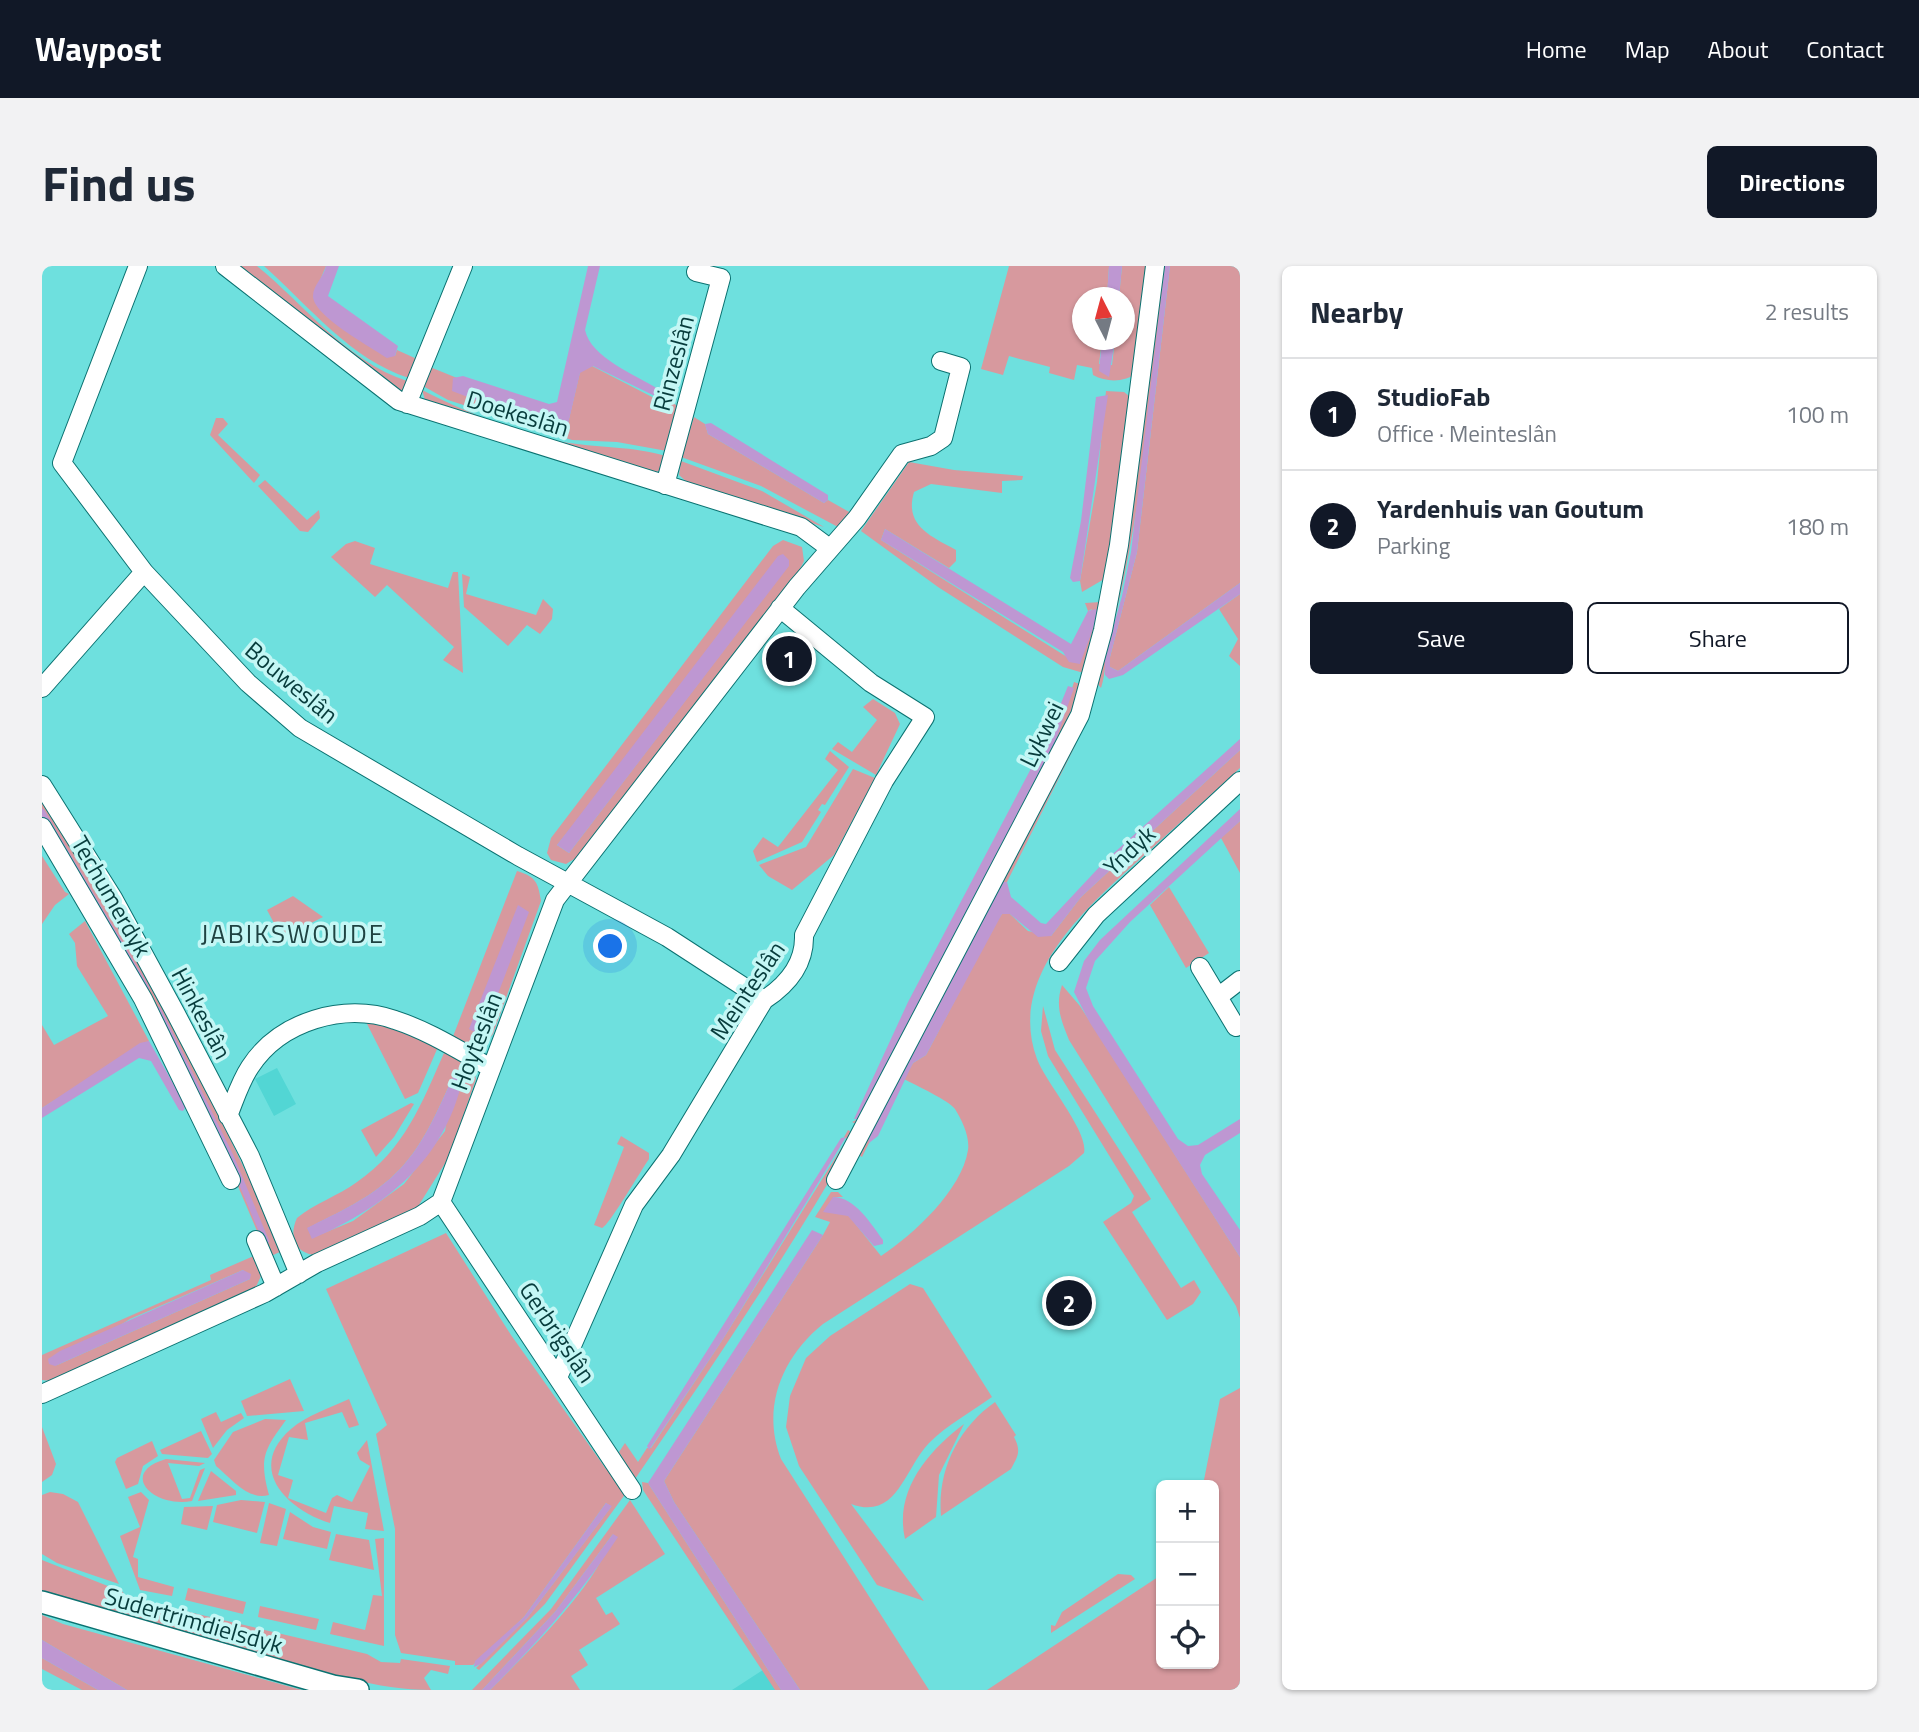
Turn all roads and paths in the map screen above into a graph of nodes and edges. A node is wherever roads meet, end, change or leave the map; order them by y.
1 (138, 266) edge
2 (225, 266) edge
3 (463, 266) edge
4 (1154, 266) edge
5 (696, 272) dead end
6 (941, 361) dead end
7 (407, 404) junction
8 (665, 485) junction
9 (828, 547) junction
10 (144, 572) junction
11 (780, 608) junction
12 (42, 688) edge
13 (1240, 781) edge
14 (42, 785) edge
15 (42, 827) edge
16 (567, 884) junction
17 (1059, 962) dead end
18 (1200, 967) dead end
19 (1240, 980) edge
20 (1217, 997) junction
21 (764, 1000) junction
22 (1236, 1027) dead end
23 (491, 1068) junction
24 (229, 1116) junction
25 (231, 1180) dead end
26 (836, 1180) dead end
27 (441, 1202) junction
28 (256, 1240) dead end
29 (299, 1274) junction
30 (275, 1287) junction
31 (559, 1375) junction
32 (42, 1394) edge
33 (632, 1490) dead end
34 (42, 1602) edge
35 (337, 1688) edge
36 (358, 1690) edge

1 - 10 street, Bouweslân
2 - 7 street, Doekeslân
3 - 7 street
4 - 26 street, Lykwei
5 - 8 street, Rinzeslân
6 - 9 street, Hoyteslân
7 - 8 street, Doekeslân
8 - 9 street, Doekeslân
9 - 11 street, Hoyteslân
10 - 12 street
10 - 16 street, Bouweslân
11 - 16 street, Hoyteslân
11 - 21 street, Meinteslân
13 - 17 street, Yndyk
14 - 24 street, Hinkeslân
15 - 25 street, Techumerdyk
16 - 21 street, Bouweslân
16 - 23 street, Hoyteslân
18 - 20 street
19 - 20 street
20 - 22 street
21 - 31 street, Meinteslân
23 - 24 street
23 - 27 street, Hoyteslân
24 - 29 street, Hinkeslân
27 - 29 street
27 - 31 street, Gerbrigslân
28 - 30 street
29 - 30 street
30 - 32 street
31 - 33 street, Gerbrigslân
34 - 35 street, Sudertrimdielsdyk
35 - 36 street, Sudertrimdielsdyk

